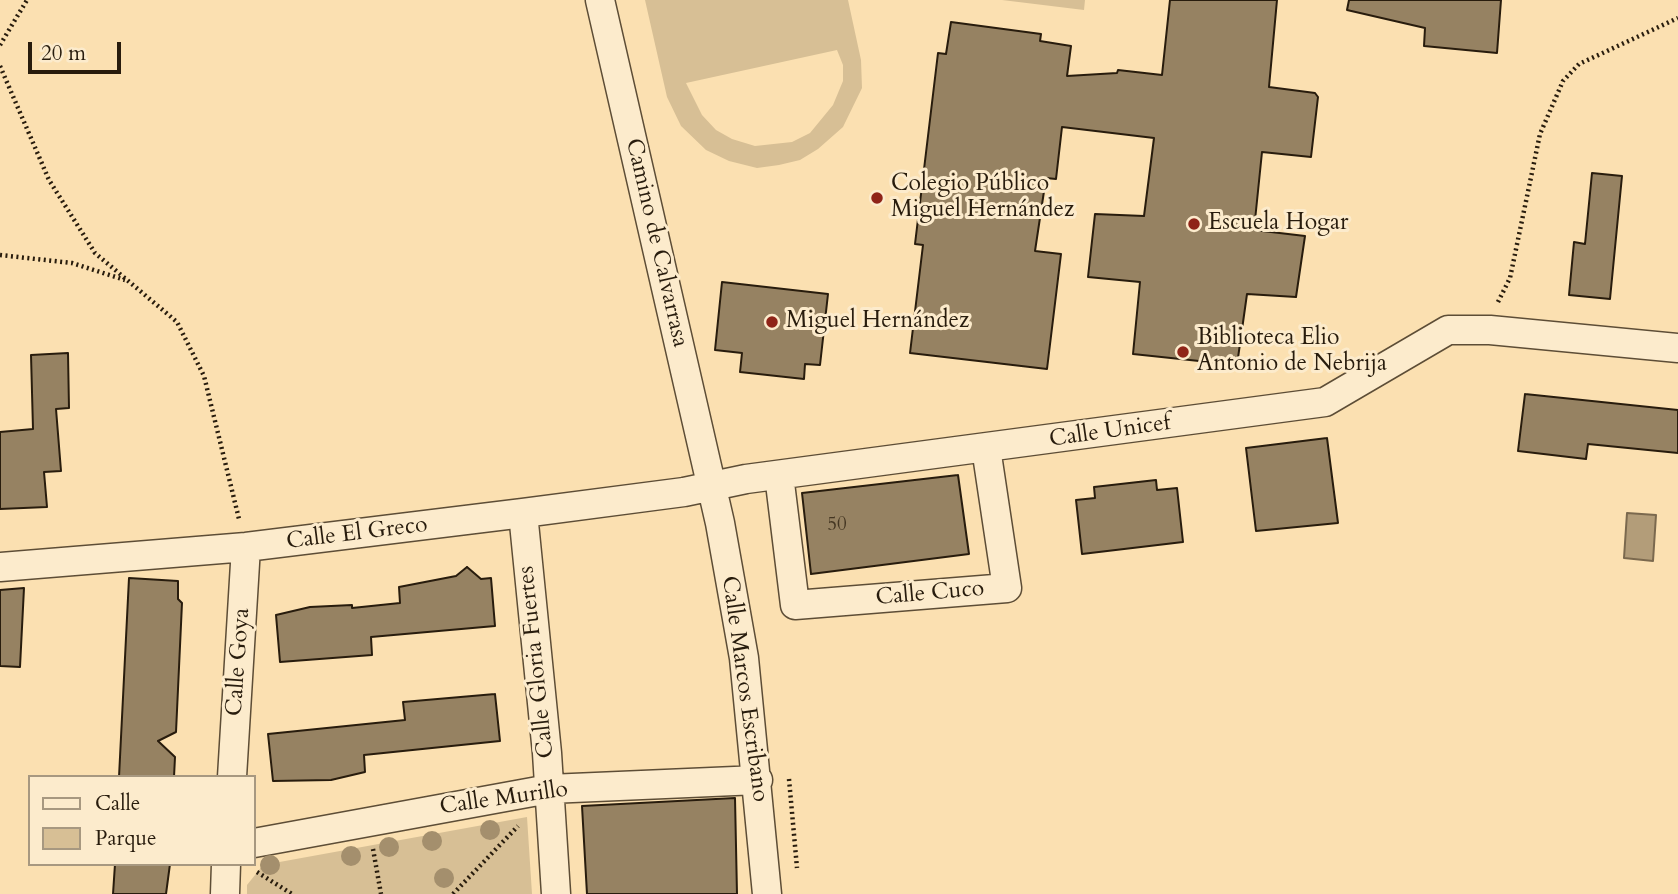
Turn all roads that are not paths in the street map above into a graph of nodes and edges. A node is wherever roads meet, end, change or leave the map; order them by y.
1 (600, 0) edge
2 (1678, 348) edge
3 (986, 448) junction
4 (779, 475) junction
5 (712, 486) junction
6 (523, 513) junction
7 (246, 547) junction
8 (0, 567) edge
9 (232, 775) edge
10 (758, 780) junction
11 (549, 789) junction
12 (256, 854) edge
13 (238, 866) edge
14 (225, 894) edge
15 (556, 894) edge
16 (767, 894) edge

1 - 5 street, Camino de Calvarrasa
2 - 3 street, Calle Unicef
3 - 4 street, Calle Unicef
3 - 4 street, Calle Cuco
4 - 5 street, Calle Unicef
5 - 6 street, Calle El Greco
5 - 10 street, Calle Marcos Escribano
6 - 7 street, Calle El Greco
6 - 11 street, Calle Gloria Fuertes
7 - 8 street, Calle El Greco
7 - 9 street, Calle Goya
10 - 11 street, Calle Murillo
10 - 16 street, Calle Marcos Escribano
11 - 12 street, Calle Murillo
11 - 15 street, Calle Gloria Fuertes
13 - 14 street

